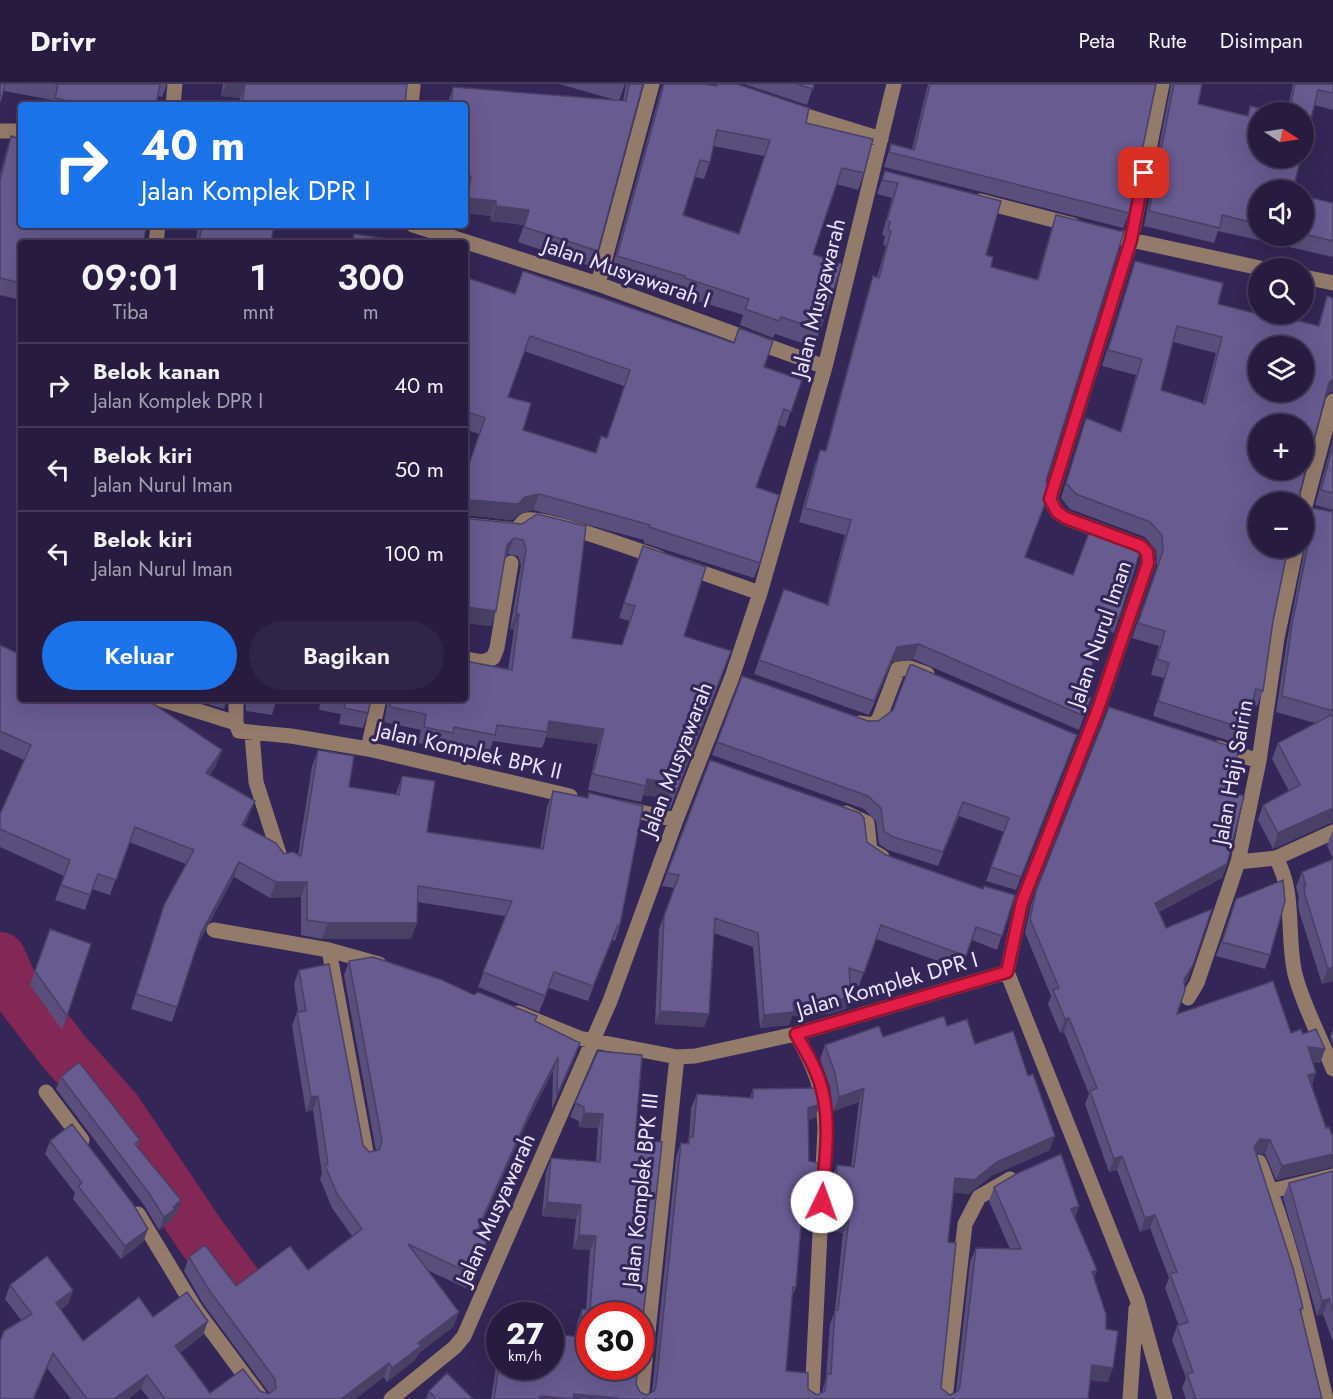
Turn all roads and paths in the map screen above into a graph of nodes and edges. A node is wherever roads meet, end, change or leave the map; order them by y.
1 (175, 84) edge
2 (652, 84) edge
3 (894, 84) edge
4 (1162, 84) edge
5 (413, 86) dead end
6 (173, 102) edge
7 (411, 102) edge
8 (780, 108) edge
9 (18, 130) edge
10 (0, 131) edge
11 (881, 139) junction
12 (872, 174) junction
13 (892, 179) edge
14 (960, 196) edge
15 (422, 228) edge
16 (1085, 228) edge
17 (1108, 234) edge
18 (460, 240) edge
19 (1131, 240) junction
20 (468, 243) edge
21 (1248, 265) edge
22 (1314, 279) edge
23 (1333, 283) edge
24 (598, 284) junction
25 (825, 367) junction
26 (1333, 401) edge
27 (1309, 492) edge
28 (1314, 514) edge
29 (1323, 517) edge
30 (468, 525) edge
31 (1294, 558) edge
32 (511, 563) dead end
33 (760, 593) junction
34 (468, 660) edge
35 (944, 681) edge
36 (170, 702) edge
37 (236, 702) edge
38 (378, 702) edge
39 (846, 719) edge
40 (236, 723) junction
41 (252, 734) junction
42 (1205, 744) edge
43 (368, 749) junction
44 (1259, 761) junction
45 (585, 799) edge
46 (607, 804) edge
47 (827, 806) edge
48 (676, 820) junction
49 (1333, 832) edge
50 (1276, 858) junction
51 (282, 860) edge
52 (895, 862) edge
53 (1238, 862) junction
54 (214, 930) edge
55 (329, 950) junction
56 (398, 969) edge
57 (1007, 972) junction
58 (1188, 998) dead end
59 (507, 1009) edge
60 (796, 1034) junction
61 (593, 1040) junction
62 (677, 1057) junction
63 (1333, 1069) edge
64 (46, 1092) dead end
65 (1076, 1149) junction
66 (94, 1156) edge
67 (367, 1157) edge
68 (1059, 1157) edge
69 (1259, 1162) edge
70 (1022, 1174) edge
71 (1333, 1176) edge
72 (1271, 1191) junction
73 (129, 1202) edge
74 (1137, 1299) junction
75 (262, 1399) edge
76 (391, 1399) edge
77 (641, 1399) edge
78 (812, 1399) edge
79 (945, 1399) edge
80 (1130, 1399) edge
81 (1165, 1399) edge
82 (1326, 1399) edge

1 - 6 street
2 - 24 street
3 - 11 street, Jalan Musyawarah
4 - 19 street, Jalan Nurul Iman
5 - 7 street
8 - 11 street
9 - 10 street
11 - 12 street, Jalan Musyawarah
12 - 13 street
12 - 25 street, Jalan Musyawarah
14 - 16 street
15 - 18 street, Jalan Musyawarah I
17 - 19 street
19 - 21 street
19 - 57 street, Jalan Nurul Iman
20 - 24 street, Jalan Musyawarah I
22 - 23 street
24 - 25 street, Jalan Musyawarah I
25 - 33 street, Jalan Musyawarah
26 - 27 street
28 - 29 street
30 - 33 street
31 - 44 street, Jalan Haji Sairin
32 - 34 street
33 - 48 street, Jalan Musyawarah
35 - 39 street
36 - 40 street
37 - 40 street
38 - 43 street
40 - 41 street
41 - 43 street, Jalan Komplek BPK II
41 - 51 street
42 - 44 street
43 - 45 street, Jalan Komplek BPK II
44 - 53 street, Jalan Haji Sairin
46 - 48 street
47 - 52 street
48 - 61 street, Jalan Musyawarah
49 - 50 street
50 - 53 street
50 - 63 street
53 - 58 street, Jalan Haji Sairin
54 - 55 street
55 - 56 street
55 - 67 street
57 - 60 street, Jalan Komplek DPR I
57 - 65 street, Jalan Komplek DPR I
59 - 61 street, Jalan Komplek DPR I
60 - 62 street, Jalan Komplek DPR I
60 - 78 street
61 - 62 street, Jalan Komplek DPR I
61 - 76 street, Jalan Musyawarah
62 - 77 street, Jalan Komplek BPK III
64 - 66 street
65 - 68 street
65 - 74 street, Jalan Komplek DPR I
69 - 72 street
70 - 79 street
71 - 72 street
72 - 82 street
73 - 75 street
74 - 80 street
74 - 81 street, Jalan Komplek DPR I

